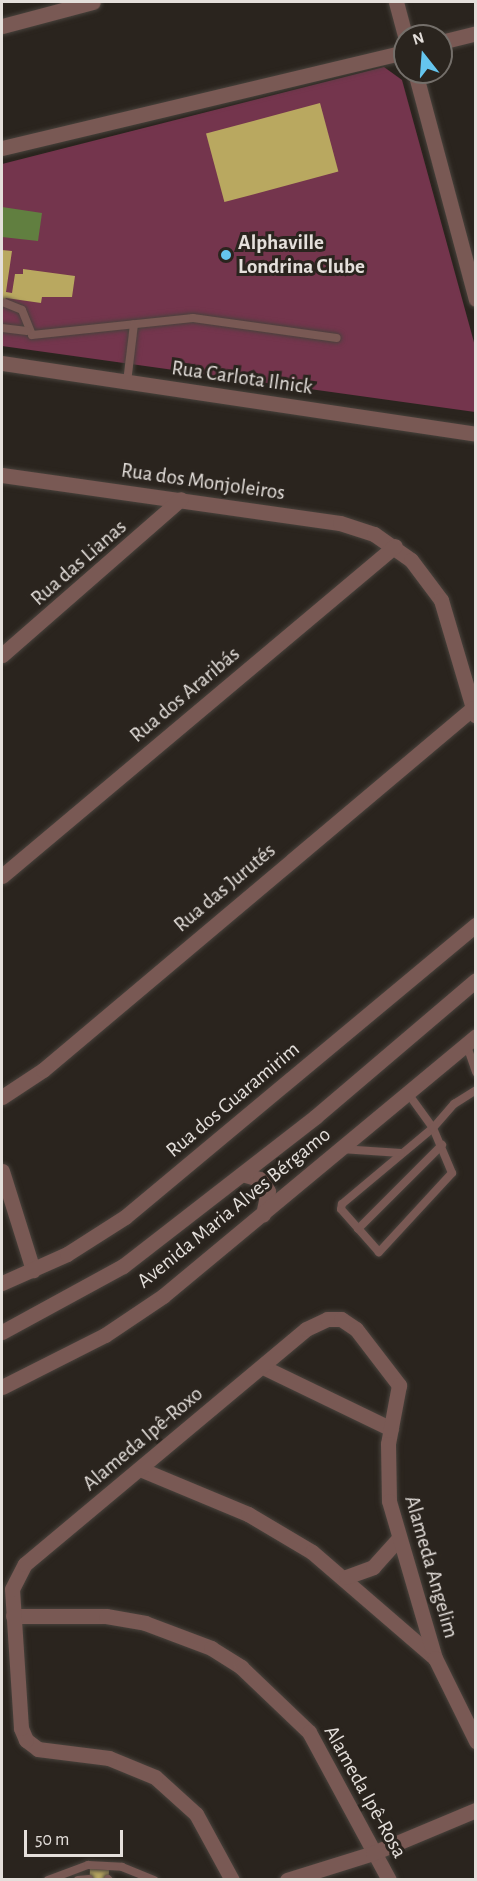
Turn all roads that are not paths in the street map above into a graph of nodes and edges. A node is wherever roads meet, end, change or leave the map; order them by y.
1 (93, 2) edge
2 (396, 2) edge
3 (402, 24) edge
4 (2, 26) edge
5 (476, 33) edge
6 (453, 39) edge
7 (393, 55) edge
8 (418, 84) edge
9 (2, 148) edge
10 (476, 299) edge
11 (5, 303) dead end
12 (134, 324) junction
13 (2, 328) edge
14 (27, 331) junction
15 (337, 338) dead end
16 (2, 363) edge
17 (127, 382) junction
18 (476, 434) edge
19 (2, 475) edge
20 (181, 499) junction
21 (394, 546) junction
22 (2, 655) edge
23 (474, 712) edge
24 (2, 876) edge
25 (476, 925) edge
26 (476, 980) edge
27 (471, 1040) edge
28 (476, 1072) edge
29 (476, 1090) edge
30 (407, 1092) junction
31 (2, 1097) edge
32 (433, 1128) junction
33 (442, 1145) junction
34 (340, 1148) junction
35 (401, 1153) junction
36 (2, 1171) edge
37 (242, 1173) junction
38 (261, 1216) junction
39 (358, 1229) junction
40 (33, 1270) junction
41 (2, 1283) edge
42 (334, 1318) joint
43 (2, 1332) edge
44 (263, 1367) junction
45 (2, 1387) edge
46 (391, 1429) junction
47 (140, 1469) junction
48 (398, 1539) junction
49 (346, 1577) junction
50 (13, 1616) junction
51 (435, 1658) junction
52 (476, 1741) edge
53 (476, 1810) edge
54 (373, 1853) junction
55 (89, 1879) edge
56 (48, 1880) edge
57 (78, 1880) edge
58 (154, 1880) edge
59 (232, 1880) edge
60 (287, 1880) edge
61 (389, 1880) edge

1 - 4 street
2 - 3 street
5 - 6 street
7 - 9 street
8 - 10 street
11 - 14 lane
12 - 14 lane
12 - 15 lane
12 - 17 lane
13 - 14 lane
16 - 17 street, Rua Carlota Ilnick
17 - 18 street, Rua Carlota Ilnick
19 - 20 street, Rua dos Monjoleiros
20 - 21 street, Rua dos Monjoleiros
20 - 22 street, Rua das Lianas
21 - 23 street
21 - 24 street, Rua dos Araribás
23 - 31 street, Rua das Jurutés
25 - 40 street, Rua dos Guaramirim
26 - 37 street, Avenida Maria Alves Bérgamo
27 - 28 lane
27 - 30 street, Avenida Maria Alves Bérgamo
29 - 32 lane
30 - 32 lane
30 - 34 street, Avenida Maria Alves Bérgamo
32 - 33 lane
32 - 35 lane
33 - 39 lane
33 - 39 lane
34 - 35 lane
34 - 38 street, Avenida Maria Alves Bérgamo
35 - 39 lane
36 - 40 street
37 - 38 street
37 - 43 street, Avenida Maria Alves Bérgamo
38 - 45 street, Avenida Maria Alves Bérgamo
40 - 41 street, Rua dos Guaramirim
42 - 44 street, Alameda Ipê-Roxo
42 - 46 street, Alameda Angelim
44 - 46 street
44 - 47 street, Alameda Ipê-Roxo
46 - 48 street, Alameda Angelim
47 - 49 street
47 - 50 street, Alameda Ipê-Roxo
48 - 49 street
48 - 51 street, Alameda Angelim
49 - 51 street
50 - 54 street, Alameda Ipê-Rosa
50 - 59 street, Alameda Ipê-Roxo
51 - 52 street, Alameda Angelim
53 - 54 street
54 - 60 street
54 - 61 street, Alameda Ipê-Rosa
55 - 57 lane
56 - 58 lane

